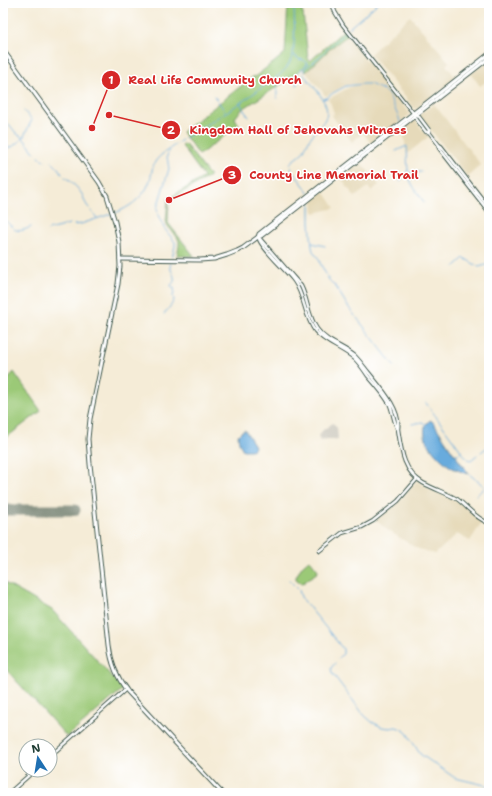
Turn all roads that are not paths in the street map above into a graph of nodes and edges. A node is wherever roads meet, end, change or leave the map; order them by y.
1 (332, 3) edge
2 (3, 50) edge
3 (489, 54) edge
4 (489, 58) edge
5 (415, 115) junction
6 (439, 145) junction
7 (489, 208) edge
8 (489, 212) edge
9 (259, 238) junction
10 (120, 259) junction
11 (417, 479) junction
12 (489, 523) edge
13 (319, 551) dead end
14 (126, 689) junction
15 (58, 749) edge
16 (26, 778) edge
17 (9, 793) edge
18 (222, 793) edge

1 - 5 street
2 - 10 main road
3 - 5 main road
4 - 5 main road
5 - 6 street
5 - 9 main road
6 - 7 street
6 - 8 street
9 - 10 main road
9 - 11 street
10 - 14 main road
11 - 12 street
11 - 13 street
14 - 15 street
14 - 18 main road
16 - 17 street

